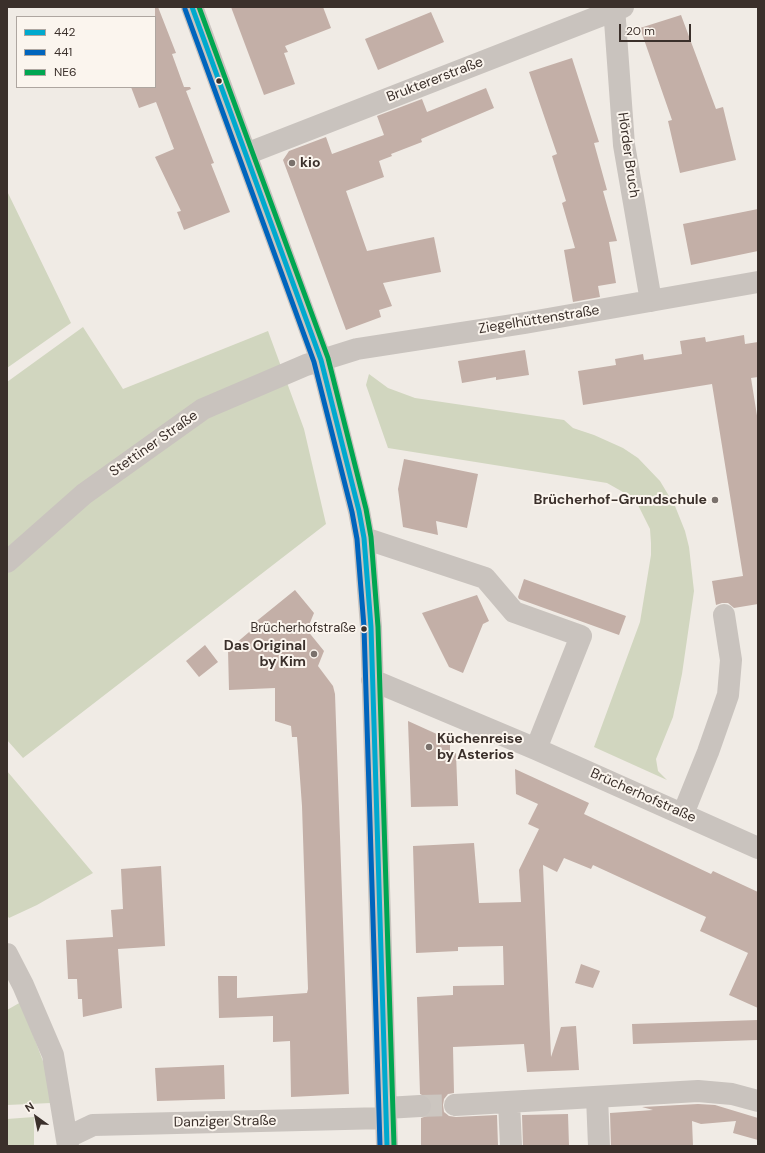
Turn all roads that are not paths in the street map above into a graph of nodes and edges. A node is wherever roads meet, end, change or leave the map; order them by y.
1 (192, 7) edge
2 (617, 8) edge
3 (246, 154) junction
4 (758, 282) edge
5 (651, 301) junction
6 (321, 360) junction
7 (364, 538) junction
8 (7, 562) edge
9 (724, 615) dead end
10 (372, 680) junction
11 (536, 749) junction
12 (683, 814) junction
13 (758, 848) edge
14 (7, 954) edge
15 (597, 1097) junction
16 (758, 1101) edge
17 (509, 1102) junction
18 (455, 1105) tunnel mouth
19 (420, 1106) tunnel mouth
20 (386, 1113) junction
21 (68, 1142) edge
22 (387, 1146) edge
23 (511, 1146) edge
24 (599, 1146) edge

1 - 3 street
2 - 3 street, Bruktererstraße
2 - 5 street, Hörder Bruch
3 - 6 street
4 - 5 street, Ziegelhüttenstraße
5 - 6 street, Ziegelhüttenstraße
6 - 7 street
6 - 8 street, Stettiner Straße
7 - 10 street
7 - 11 street
9 - 12 street
10 - 11 street, Brücherhofstraße
10 - 20 street
11 - 12 street, Brücherhofstraße
12 - 13 street, Brücherhofstraße
14 - 21 street
15 - 16 street
15 - 17 street
15 - 24 street
17 - 18 street
17 - 23 street
19 - 20 street, Danziger Straße
20 - 21 street, Danziger Straße
20 - 22 street

